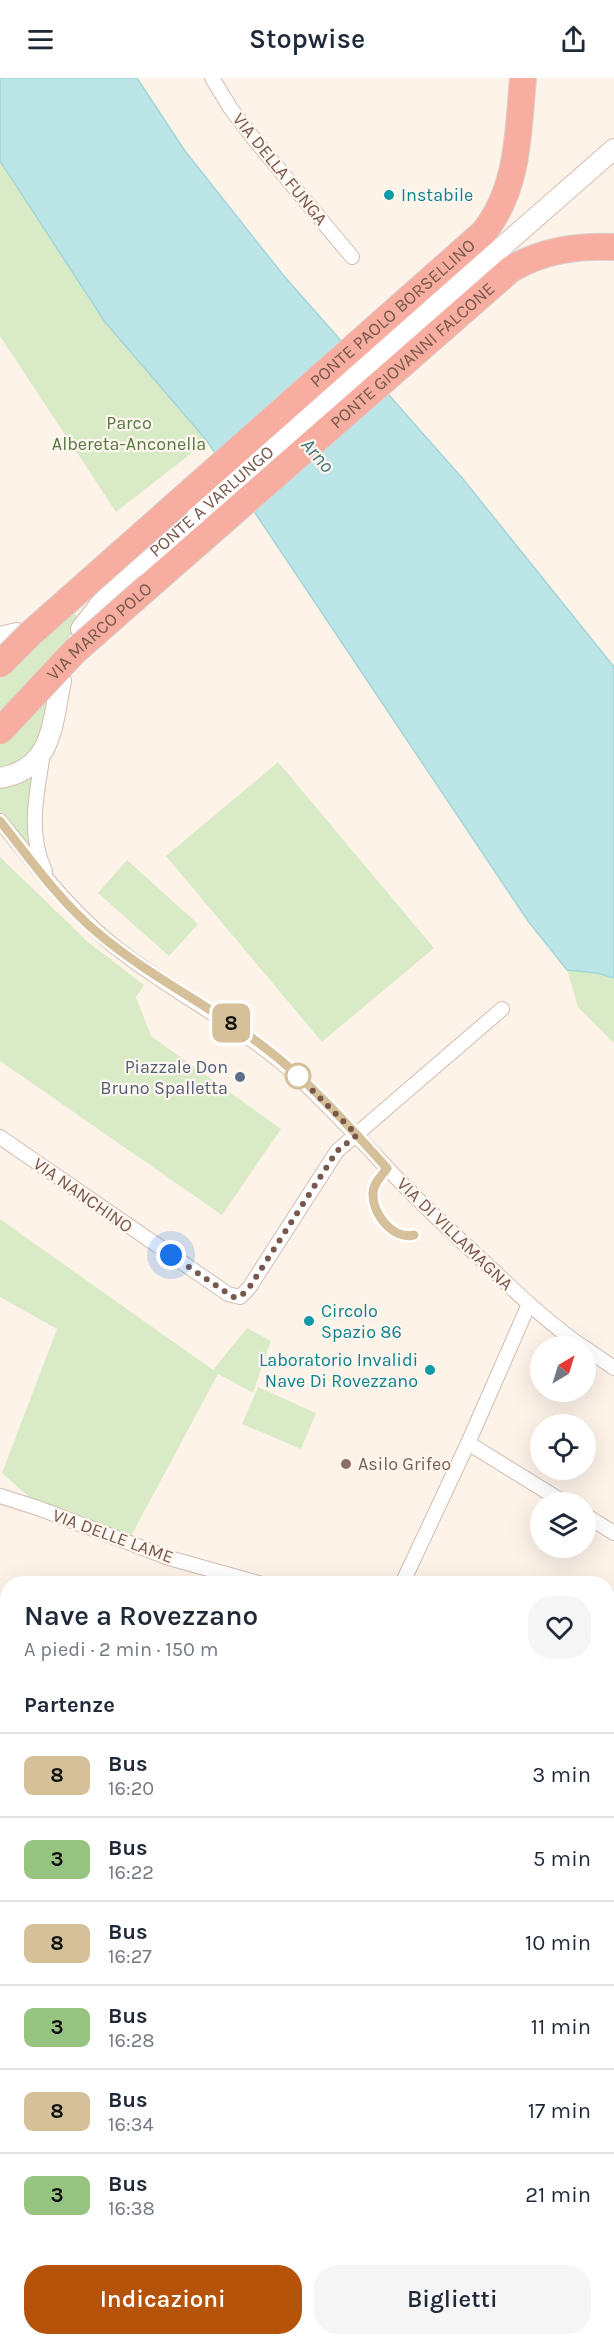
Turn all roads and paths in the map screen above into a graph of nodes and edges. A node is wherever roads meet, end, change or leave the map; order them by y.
1 (212, 78) edge
2 (523, 78) edge
3 (614, 149) edge
4 (614, 247) edge
5 (352, 257) dead end
6 (205, 537) joint
7 (134, 569) junction
8 (69, 612) dead end
9 (81, 629) dead end
10 (0, 664) edge
11 (62, 681) dead end
12 (0, 731) edge
13 (43, 753) junction
14 (0, 778) edge
15 (0, 821) edge
16 (79, 915) junction
17 (502, 1009) dead end
18 (357, 1135) junction
19 (0, 1137) edge
20 (529, 1304) junction
21 (569, 1336) edge
22 (596, 1356) edge
23 (614, 1368) edge
24 (468, 1443) junction
25 (547, 1492) edge
26 (0, 1496) edge
27 (596, 1522) edge
28 (614, 1533) edge
29 (233, 1576) edge
30 (406, 1576) edge

1 - 5 street, VIA DELLA FUNGA
2 - 10 highway, PONTE PAOLO BORSELLINO, bridge
3 - 7 street, PONTE A VARLUNGO
4 - 6 highway, PONTE GIOVANNI FALCONE
6 - 12 highway, VIA MARCO POLO, bridge
7 - 8 street, PONTE A VARLUNGO
7 - 9 street, PONTE A VARLUNGO
11 - 13 street
13 - 14 street
13 - 16 street, VIA DI VILLAMAGNA
15 - 16 street, VIA DI VILLAMAGNA
16 - 18 street, VIA DI VILLAMAGNA
17 - 18 street
18 - 19 street, VIA NANCHINO
18 - 20 street, VIA DI VILLAMAGNA
20 - 21 street, VIA DI VILLAMAGNA
20 - 24 street
22 - 23 street, VIA DI VILLAMAGNA
24 - 25 street
24 - 30 street
26 - 29 street, VIA DELLE LAME
27 - 28 street

